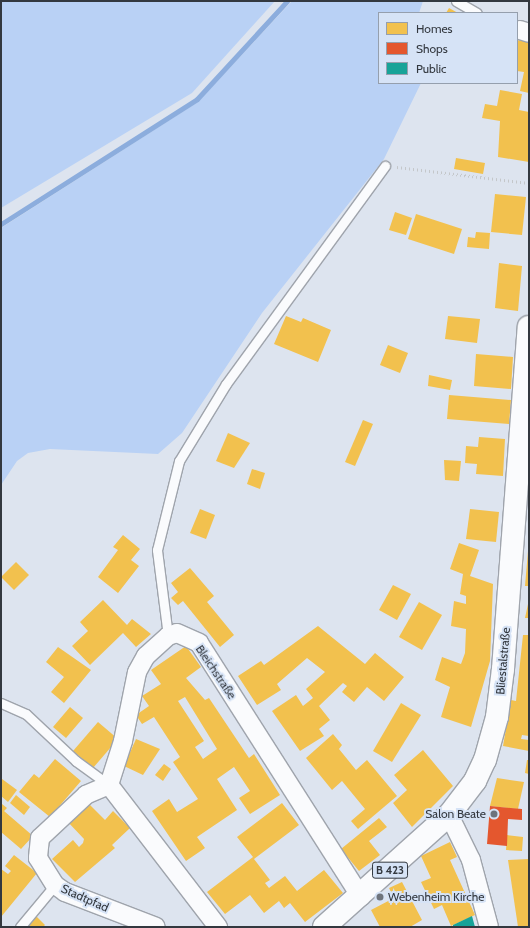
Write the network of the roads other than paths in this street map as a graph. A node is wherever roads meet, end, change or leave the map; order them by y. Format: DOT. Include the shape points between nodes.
graph roads {
  1 [pos="456,1"];
  2 [pos="475,12"];
  3 [pos="385,166"];
  4 [pos="529,327"];
  5 [pos="168,636"];
  6 [pos="1,703"];
  7 [pos="109,784"];
  8 [pos="449,816"];
  9 [pos="55,885"];
  10 [pos="361,897"];
  11 [pos="329,926"];
  12 [pos="20,927"];
  13 [pos="156,927"];
  14 [pos="218,927"];
  15 [pos="489,927"];
  1 -- 2 [label="lane"];
  3 -- 5 [label="lane" via="226,384 179,460 157,550"];
  4 -- 8 [label="main road, Bliestalstraße / B 423" via="497,717 475,781"];
  5 -- 7 [label="street" via="146,656 137,672 123,741"];
  5 -- 10 [label="street, Bleichstraße" via="189,636 199,643"];
  6 -- 7 [label="lane" via="26,714 76,761"];
  7 -- 9 [label="street, Stadtpfad" via="86,795 40,838 38,858"];
  7 -- 14 [label="street"];
  8 -- 10 [label="main road, Bliestalstraße / B 423"];
  8 -- 15 [label="street" via="472,860"];
  9 -- 12 [label="lane"];
  9 -- 13 [label="street, Stadtpfad"];
  10 -- 11 [label="main road, Bliestalstraße / B 423"];
}
